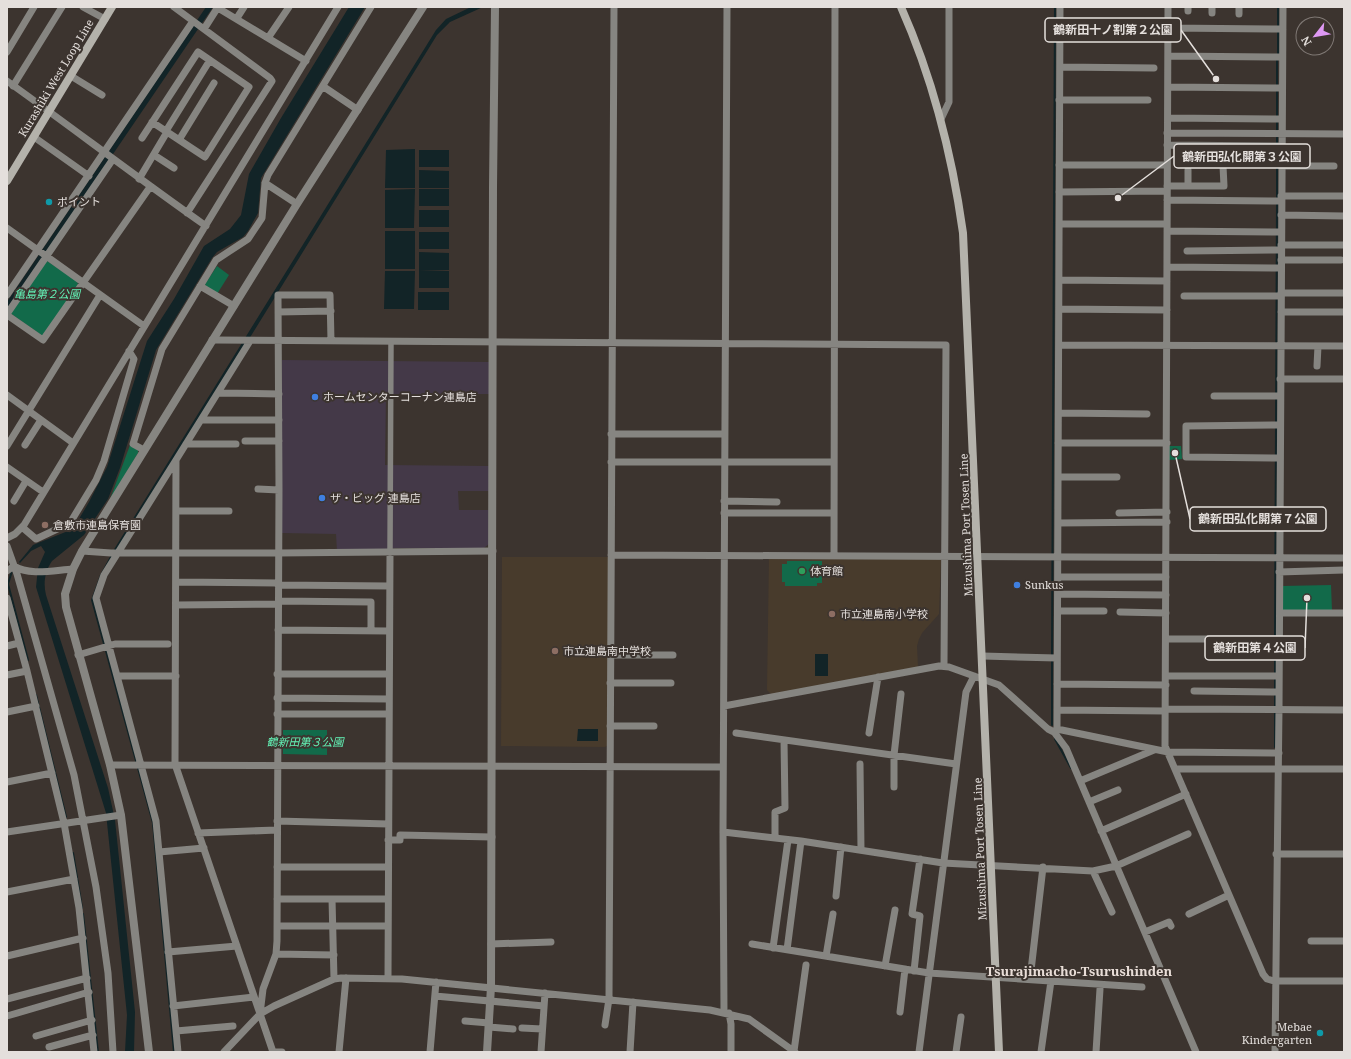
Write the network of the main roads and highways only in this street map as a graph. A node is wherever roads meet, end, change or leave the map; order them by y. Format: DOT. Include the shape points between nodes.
graph roads {
  1 [pos="112,7"];
  2 [pos="901,7"];
  3 [pos="7,181"];
  4 [pos="999,1052"];
  1 -- 3 [label="main road, Kurashiki West Loop Line"];
  2 -- 4 [label="main road, Mizushima Port Tosen Line" via="926,70 941,119 956,188 965,251"];
}
